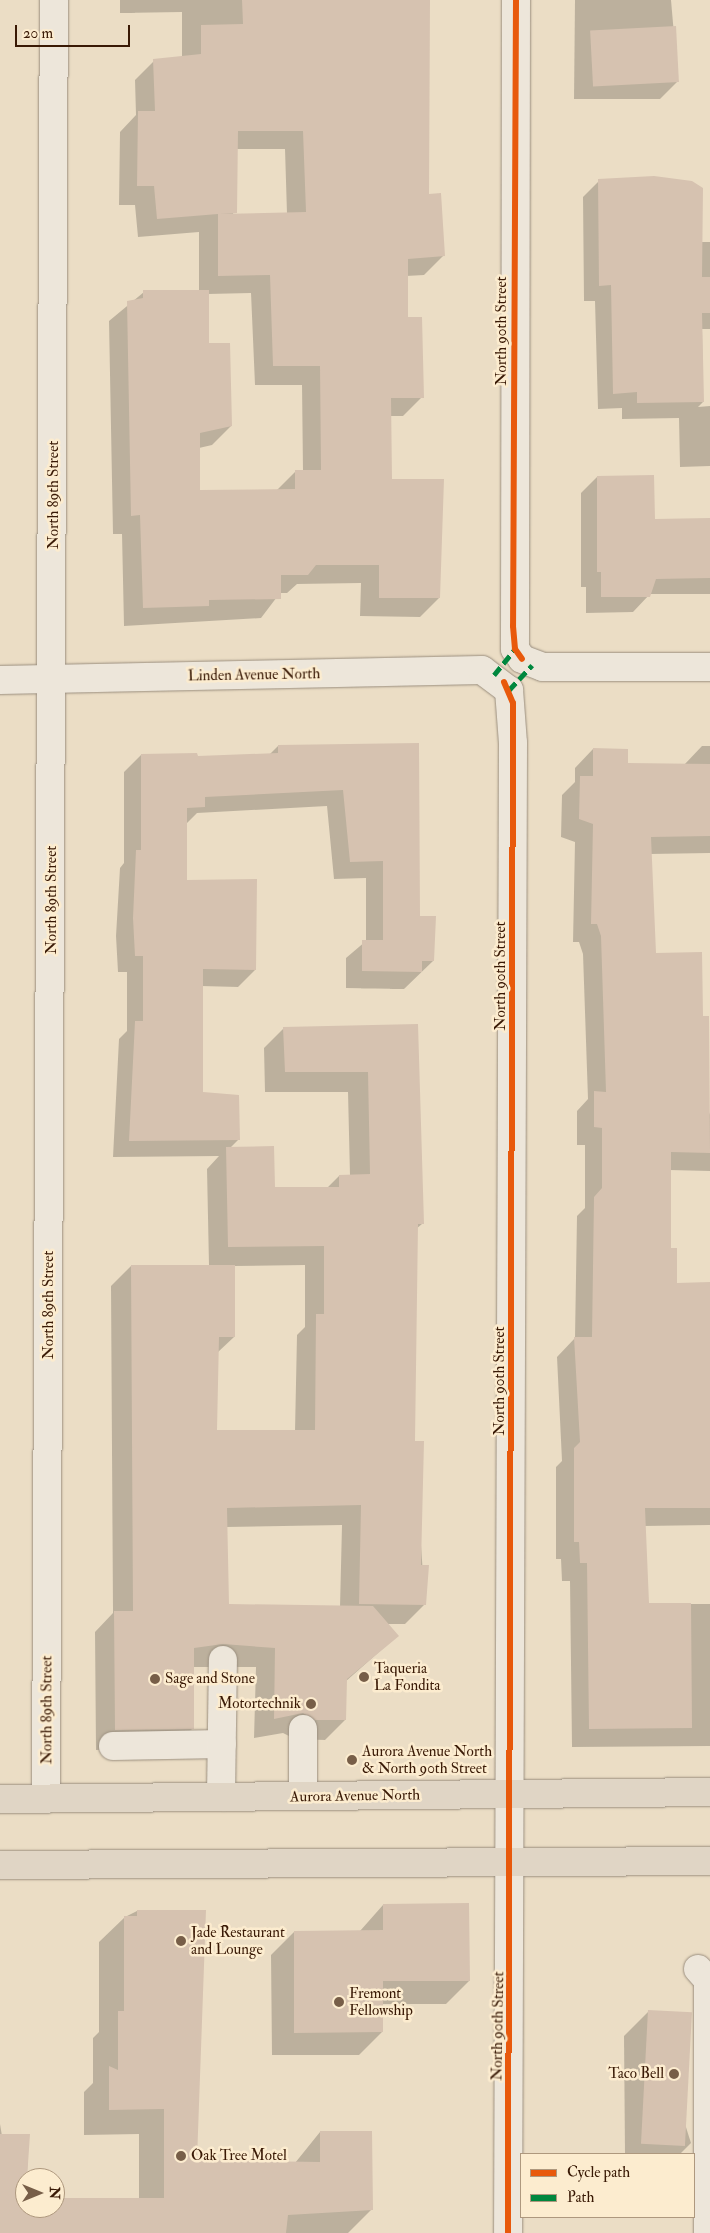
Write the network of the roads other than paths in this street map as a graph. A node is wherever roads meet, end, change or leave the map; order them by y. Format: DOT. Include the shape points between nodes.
graph roads {
  1 [pos="54,0"];
  2 [pos="516,0"];
  3 [pos="710,667"];
  4 [pos="0,680"];
  5 [pos="54,680"];
  6 [pos="504,682"];
  7 [pos="223,1660"];
  8 [pos="302,1729"];
  9 [pos="222,1744"];
  10 [pos="113,1746"];
  11 [pos="710,1792"];
  12 [pos="512,1794"];
  13 [pos="302,1796"];
  14 [pos="221,1797"];
  15 [pos="0,1799"];
  16 [pos="46,1799"];
  17 [pos="710,1861"];
  18 [pos="511,1863"];
  19 [pos="0,1865"];
  20 [pos="698,1969"];
  21 [pos="508,2233"];
  22 [pos="708,2233"];
  1 -- 5 [label="street, North 89th Street"];
  2 -- 3 [label="street, North 90th Street" via="515,649 522,659 543,667"];
  4 -- 5 [label="street, Linden Avenue North"];
  5 -- 6 [label="street, Linden Avenue North" via="482,670"];
  5 -- 16 [label="street, North 89th Street"];
  6 -- 12 [label="street, North 90th Street" via="513,703"];
  7 -- 9 [label="street"];
  8 -- 13 [label="street"];
  9 -- 10 [label="street"];
  9 -- 14 [label="street"];
  11 -- 12 [label="highway, Aurora Avenue North"];
  12 -- 13 [label="highway, Aurora Avenue North"];
  12 -- 18 [label="street, North 90th Street"];
  13 -- 14 [label="highway, Aurora Avenue North"];
  14 -- 16 [label="highway, Aurora Avenue North"];
  15 -- 16 [label="highway, Aurora Avenue North"];
  17 -- 18 [label="highway"];
  18 -- 19 [label="highway"];
  18 -- 21 [label="street, North 90th Street"];
  20 -- 22 [label="street" via="708,1980"];
}
